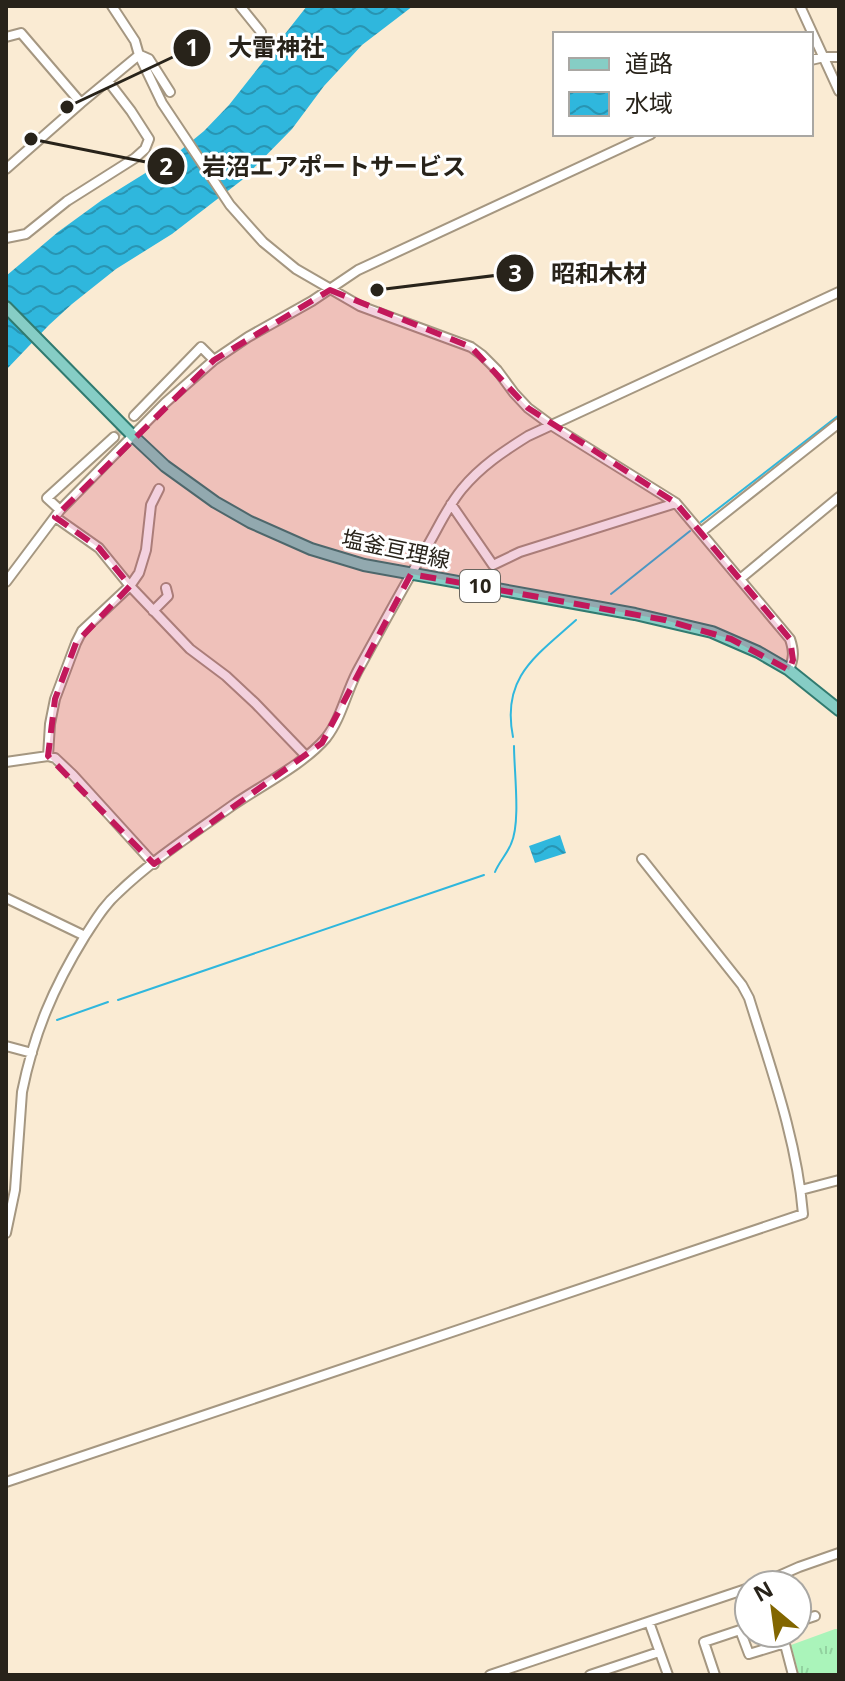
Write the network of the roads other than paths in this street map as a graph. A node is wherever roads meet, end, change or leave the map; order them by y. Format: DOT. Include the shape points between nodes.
graph roads {
  1 [pos="112,6"];
  2 [pos="240,6"];
  3 [pos="800,6"];
  4 [pos="261,32"];
  5 [pos="812,32"];
  6 [pos="813,34"];
  7 [pos="6,37"];
  8 [pos="139,55"];
  9 [pos="824,57"];
  10 [pos="839,57"];
  11 [pos="813,60"];
  12 [pos="108,81"];
  13 [pos="839,91"];
  14 [pos="170,92"];
  15 [pos="81,103"];
  16 [pos="647,136"];
  17 [pos="6,169"];
  18 [pos="6,238"];
  19 [pos="330,290"];
  20 [pos="839,292"];
  21 [pos="6,307"];
  22 [pos="214,360"];
  23 [pos="134,416"];
  24 [pos="839,423"];
  25 [pos="551,425"];
  26 [pos="133,436"];
  27 [pos="114,437"];
  28 [pos="159,489"];
  29 [pos="839,497"];
  30 [pos="676,503"];
  31 [pos="451,504"];
  32 [pos="57,513"];
  33 [pos="701,532"];
  34 [pos="411,574"];
  35 [pos="740,579"];
  36 [pos="6,582"];
  37 [pos="130,586"];
  38 [pos="166,588"];
  39 [pos="153,611"];
  40 [pos="789,670"];
  41 [pos="839,710"];
  42 [pos="48,756"];
  43 [pos="306,756"];
  44 [pos="6,762"];
  45 [pos="642,859"];
  46 [pos="154,864"];
  47 [pos="6,898"];
  48 [pos="85,936"];
  49 [pos="6,1046"];
  50 [pos="32,1053"];
  51 [pos="839,1180"];
  52 [pos="801,1190"];
  53 [pos="6,1233"];
  54 [pos="6,1482"];
  55 [pos="839,1553"];
  56 [pos="795,1569"];
  57 [pos="733,1593"];
  58 [pos="649,1622"];
  59 [pos="733,1632"];
  60 [pos="747,1649"];
  61 [pos="765,1649"];
  62 [pos="786,1649"];
  63 [pos="659,1652"];
  64 [pos="620,1665"];
  65 [pos="490,1675"];
  66 [pos="590,1675"];
  67 [pos="624,1675"];
  68 [pos="668,1675"];
  69 [pos="715,1675"];
  70 [pos="793,1675"];
  1 -- 8 [label="street"];
  2 -- 4 [label="street"];
  3 -- 5 [label="street"];
  6 -- 9 [label="street"];
  7 -- 15 [label="street" via="21,33"];
  8 -- 12 [label="street"];
  8 -- 14 [label="street" via="149,59"];
  8 -- 19 [label="street" via="158,95 230,205 279,256"];
  9 -- 10 [label="street"];
  9 -- 11 [label="street"];
  9 -- 13 [label="street"];
  12 -- 15 [label="street"];
  12 -- 18 [label="street" via="149,139 145,149 26,234"];
  15 -- 17 [label="street"];
  16 -- 19 [label="street" via="358,270"];
  19 -- 22 [label="street"];
  19 -- 25 [label="street" via="471,347"];
  20 -- 25 [label="street"];
  21 -- 26 [label="main road, 塩釜亘理線 / 10"];
  22 -- 23 [label="street" via="201,347"];
  22 -- 26 [label="street"];
  24 -- 33 [label="street"];
  25 -- 30 [label="street"];
  25 -- 31 [label="street" via="488,463"];
  26 -- 32 [label="street"];
  26 -- 34 [label="main road, 塩釜亘理線 / 10" via="165,466 250,522 329,555"];
  27 -- 32 [label="street" via="47,498"];
  28 -- 37 [label="street" via="151,505 139,573"];
  29 -- 35 [label="street"];
  30 -- 31 [label="street" via="493,565"];
  30 -- 33 [label="street"];
  31 -- 34 [label="street"];
  32 -- 36 [label="street"];
  32 -- 37 [label="street" via="99,548"];
  33 -- 35 [label="street"];
  34 -- 40 [label="main road, 塩釜亘理線 / 10" via="693,627 731,639"];
  34 -- 43 [label="street" via="332,730"];
  35 -- 40 [label="street" via="790,639 794,650"];
  37 -- 39 [label="street"];
  37 -- 42 [label="street" via="76,643 55,699"];
  38 -- 39 [label="street" via="168,596"];
  39 -- 43 [label="street"];
  40 -- 41 [label="main road, 塩釜亘理線 / 10"];
  42 -- 44 [label="street"];
  42 -- 46 [label="street" via="73,775"];
  43 -- 46 [label="street"];
  45 -- 52 [label="street" via="749,998 787,1123"];
  46 -- 48 [label="street" via="108,903"];
  47 -- 48 [label="street"];
  48 -- 50 [label="street" via="51,998"];
  49 -- 50 [label="street"];
  50 -- 53 [label="street" via="22,1092 15,1191"];
  51 -- 52 [label="street"];
  52 -- 54 [label="street" via="803,1214"];
  55 -- 56 [label="street"];
  57 -- 58 [label="street"];
  58 -- 63 [label="street"];
  58 -- 65 [label="street"];
  59 -- 69 [label="street" via="704,1642"];
  60 -- 61 [label="street" via="749,1654"];
  62 -- 70 [label="street"];
  63 -- 64 [label="street"];
  63 -- 68 [label="street"];
  64 -- 66 [label="street"];
  64 -- 67 [label="street"];
}
